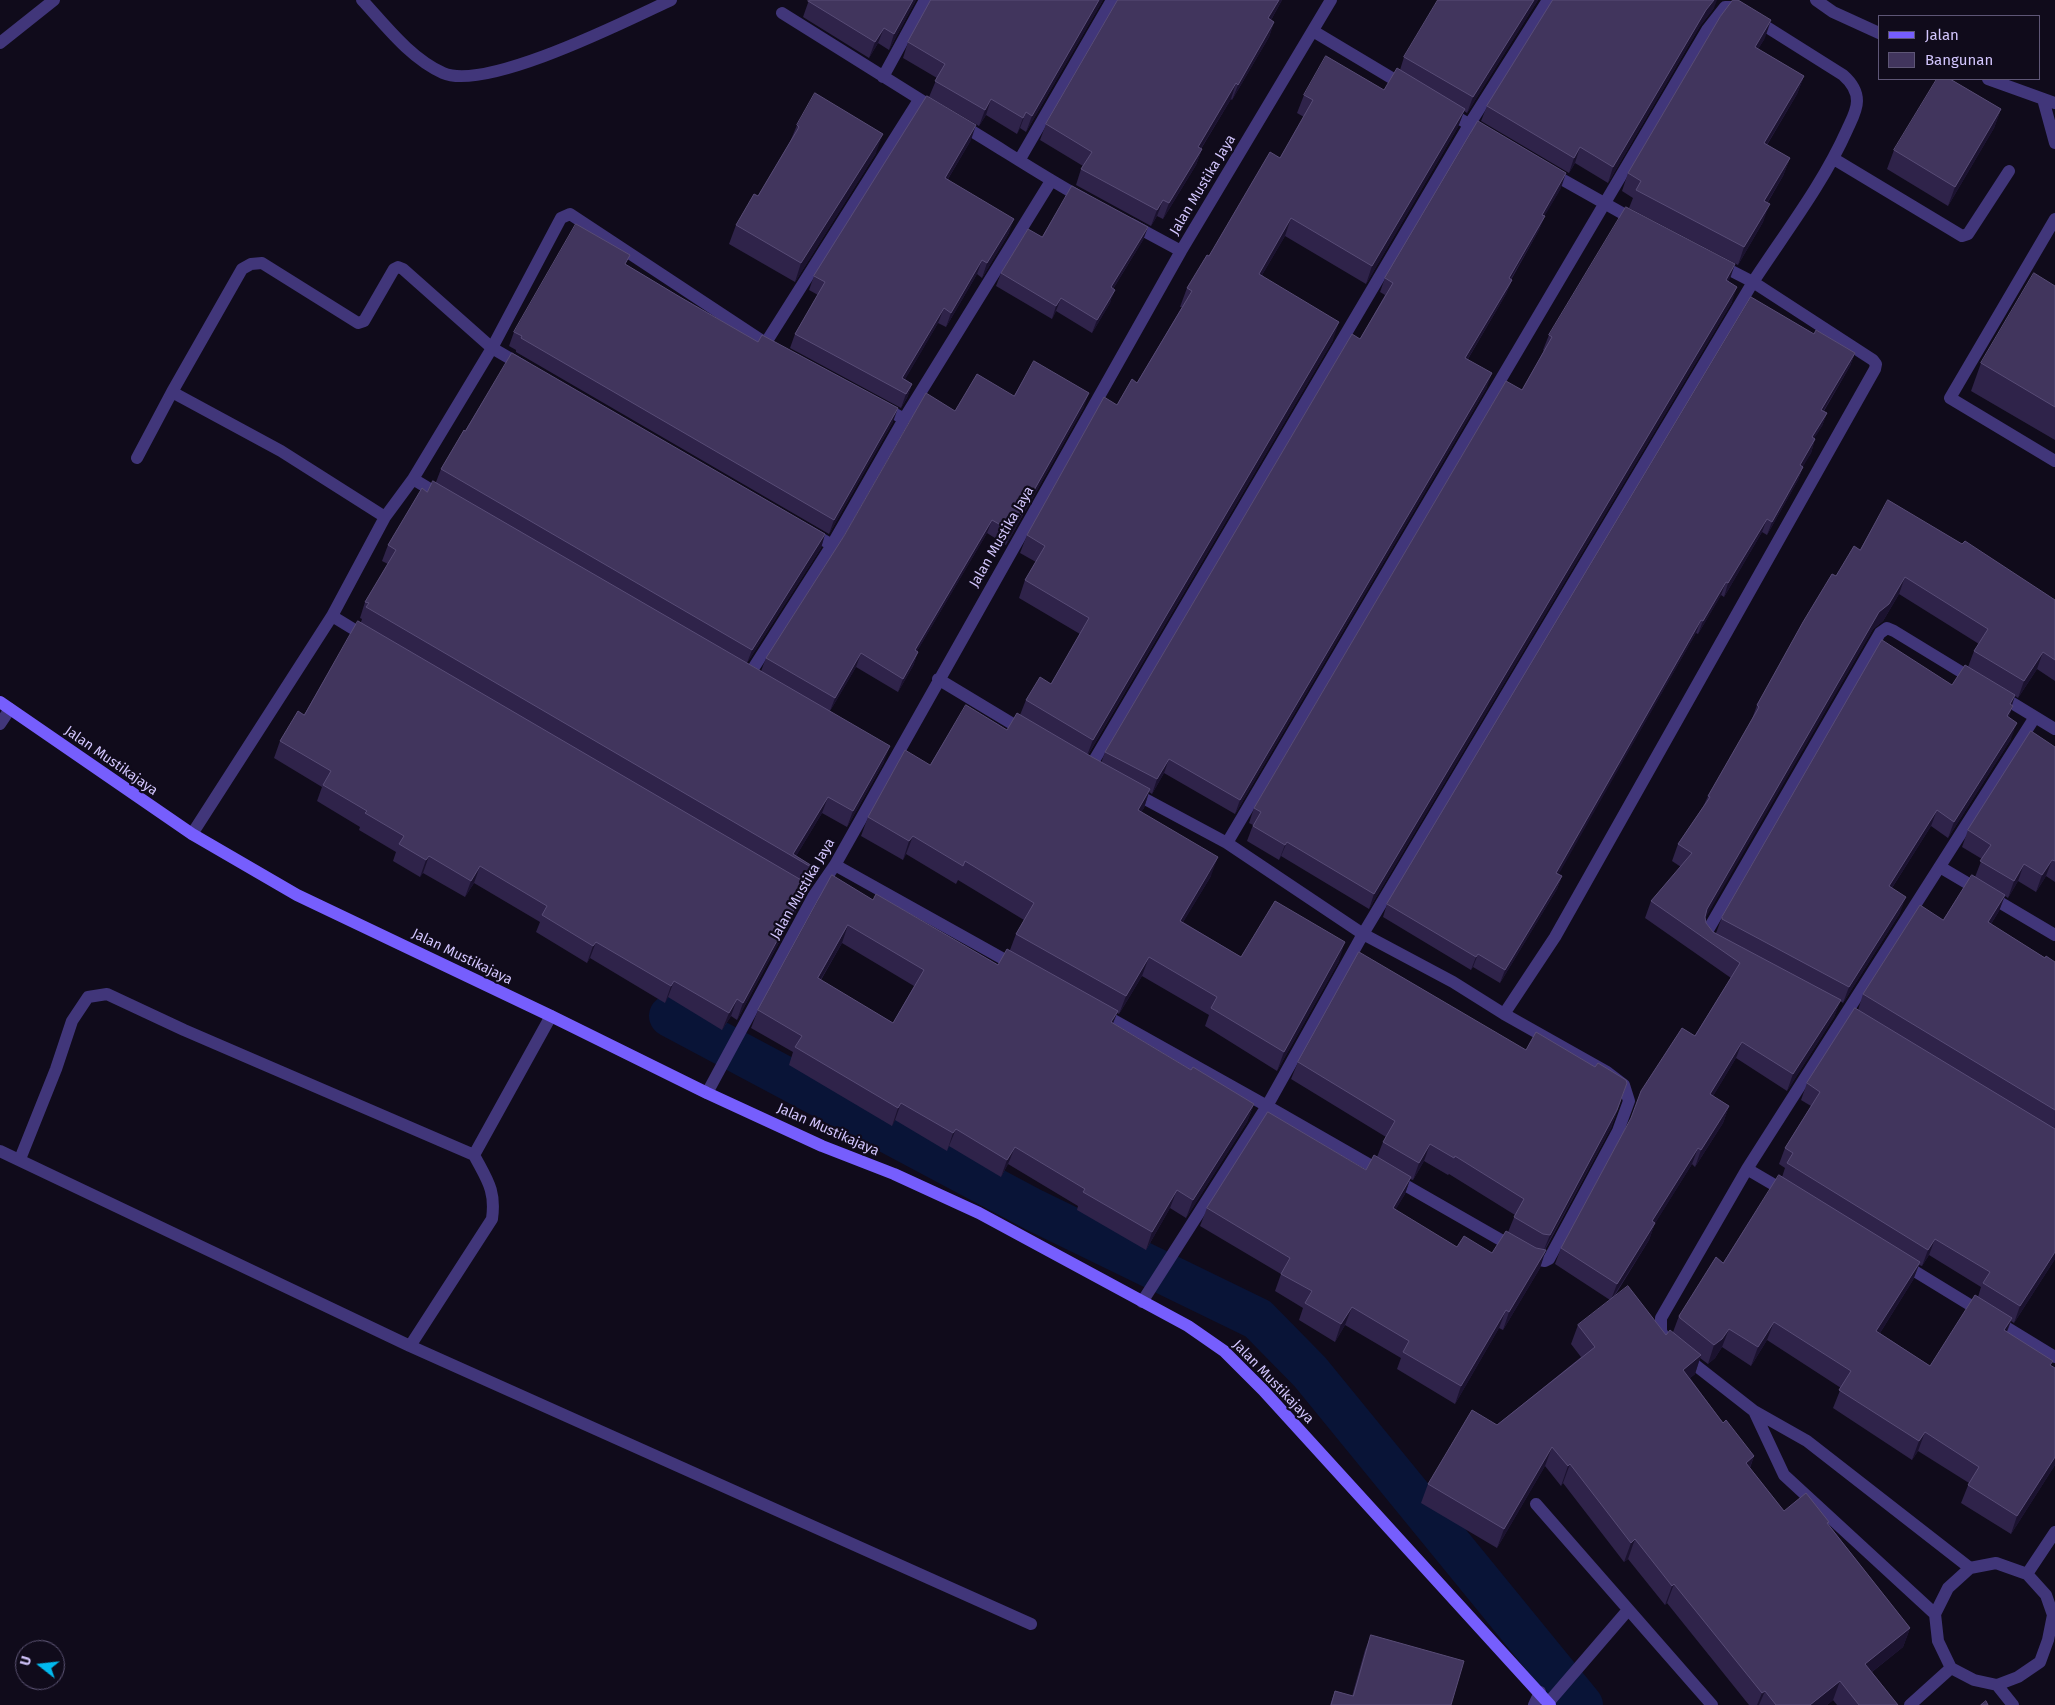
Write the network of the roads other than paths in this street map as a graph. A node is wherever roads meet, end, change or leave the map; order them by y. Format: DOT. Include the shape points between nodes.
graph roads {
  1 [pos="54,0"];
  2 [pos="362,0"];
  3 [pos="671,0"];
  4 [pos="925,0"];
  5 [pos="1112,0"];
  6 [pos="1331,0"];
  7 [pos="1548,0"];
  8 [pos="1816,0"];
  9 [pos="782,13"];
  10 [pos="1313,31"];
  11 [pos="1878,33"];
  12 [pos="0,43"];
  13 [pos="883,77"];
  14 [pos="1991,80"];
  15 [pos="1420,95"];
  16 [pos="919,100"];
  17 [pos="2049,101"];
  18 [pos="1436,105"];
  19 [pos="1469,125"];
  20 [pos="2055,142"];
  21 [pos="1503,145"];
  22 [pos="1020,159"];
  23 [pos="1834,159"];
  24 [pos="1537,165"];
  25 [pos="2009,171"];
  26 [pos="1051,181"];
  27 [pos="1094,204"];
  28 [pos="1606,205"];
  29 [pos="1120,218"];
  30 [pos="2055,220"];
  31 [pos="1649,228"];
  32 [pos="1181,251"];
  33 [pos="1710,260"];
  34 [pos="1753,282"];
  35 [pos="766,344"];
  36 [pos="492,348"];
  37 [pos="783,353"];
  38 [pos="535,373"];
  39 [pos="172,392"];
  40 [pos="869,400"];
  41 [pos="904,419"];
  42 [pos="137,458"];
  43 [pos="2055,461"];
  44 [pos="413,479"];
  45 [pos="456,504"];
  46 [pos="385,518"];
  47 [pos="798,525"];
  48 [pos="832,544"];
  49 [pos="332,616"];
  50 [pos="383,646"];
  51 [pos="749,675"];
  52 [pos="938,680"];
  53 [pos="5,706"];
  54 [pos="2035,717"];
  55 [pos="0,724"];
  56 [pos="2055,729"];
  57 [pos="1039,739"];
  58 [pos="1089,769"];
  59 [pos="1124,788"];
  60 [pos="192,834"];
  61 [pos="1227,844"];
  62 [pos="835,865"];
  63 [pos="1940,867"];
  64 [pos="1363,934"];
  65 [pos="2055,935"];
  66 [pos="1720,946"];
  67 [pos="1025,971"];
  68 [pos="1086,1004"];
  69 [pos="1504,1014"];
  70 [pos="551,1016"];
  71 [pos="707,1093"];
  72 [pos="1267,1106"];
  73 [pos="0,1151"];
  74 [pos="474,1155"];
  75 [pos="20,1159"];
  76 [pos="1747,1168"];
  77 [pos="1797,1199"];
  78 [pos="1889,1255"];
  79 [pos="1142,1302"];
  80 [pos="410,1346"];
  81 [pos="2055,1357"];
  82 [pos="1754,1411"];
  83 [pos="1536,1504"];
  84 [pos="2055,1532"];
  85 [pos="1970,1568"];
  86 [pos="2027,1574"];
  87 [pos="2051,1593"];
  88 [pos="1628,1610"];
  89 [pos="1935,1614"];
  90 [pos="2054,1617"];
  91 [pos="1031,1624"];
  92 [pos="1951,1668"];
  93 [pos="1996,1685"];
  94 [pos="1540,1692"];
  95 [pos="1549,1704"];
  96 [pos="1534,1705"];
  97 [pos="1712,1705"];
  98 [pos="1910,1705"];
  99 [pos="2013,1705"];
  1 -- 12 [label="street"];
  2 -- 3 [label="street" via="415,55 445,74 460,76 478,76 531,61"];
  4 -- 13 [label="street"];
  5 -- 22 [label="street"];
  6 -- 10 [label="street, Jalan Mustika Jaya"];
  7 -- 19 [label="street"];
  8 -- 11 [label="street" via="1833,12"];
  9 -- 13 [label="street"];
  10 -- 15 [label="street"];
  10 -- 32 [label="street, Jalan Mustika Jaya"];
  13 -- 16 [label="street"];
  14 -- 17 [label="street"];
  16 -- 22 [label="street"];
  16 -- 35 [label="street"];
  17 -- 20 [label="street"];
  18 -- 19 [label="street"];
  19 -- 21 [label="street"];
  19 -- 58 [label="street"];
  22 -- 26 [label="street"];
  23 -- 25 [label="street" via="1962,236 1968,234"];
  23 -- 28 [label="street" via="1856,110 1857,100 1850,82 1735,7 1725,7 1708,30"];
  23 -- 34 [label="street"];
  24 -- 28 [label="street"];
  26 -- 27 [label="street"];
  26 -- 41 [label="street"];
  28 -- 31 [label="street"];
  28 -- 61 [label="street"];
  29 -- 32 [label="street"];
  30 -- 43 [label="street" via="1950,398"];
  32 -- 52 [label="street, Jalan Mustika Jaya"];
  33 -- 34 [label="street"];
  34 -- 64 [label="street"];
  34 -- 69 [label="street" via="1873,360 1875,369 1555,937"];
  35 -- 36 [label="street" via="570,214 561,218"];
  35 -- 37 [label="street"];
  36 -- 38 [label="street"];
  36 -- 39 [label="street" via="403,268 394,269 364,321 358,323 262,263 251,264 242,269"];
  36 -- 44 [label="street"];
  39 -- 42 [label="street"];
  39 -- 46 [label="street" via="282,451"];
  40 -- 41 [label="street"];
  41 -- 48 [label="street"];
  44 -- 45 [label="street"];
  44 -- 46 [label="street"];
  46 -- 49 [label="street"];
  47 -- 48 [label="street"];
  48 -- 51 [label="street"];
  49 -- 50 [label="street"];
  49 -- 60 [label="street"];
  52 -- 57 [label="street"];
  52 -- 62 [label="street, Jalan Mustika Jaya" via="890,755"];
  53 -- 55 [label="street"];
  53 -- 60 [label="main road, Jalan Mustikajaya"];
  54 -- 56 [label="street"];
  54 -- 63 [label="street"];
  54 -- 66 [label="street" via="1894,631 1887,628 1880,632 1708,930 1711,941"];
  59 -- 61 [label="street"];
  60 -- 70 [label="main road, Jalan Mustikajaya" via="297,895"];
  61 -- 64 [label="street"];
  62 -- 67 [label="street"];
  62 -- 71 [label="street, Jalan Mustika Jaya" via="809,894"];
  63 -- 65 [label="street"];
  63 -- 76 [label="street"];
  64 -- 69 [label="street" via="1453,982"];
  64 -- 72 [label="street"];
  68 -- 72 [label="street"];
  69 -- 72 [label="street" via="1607,1072 1624,1086 1629,1102 1618,1131 1549,1259 1545,1261 1534,1259"];
  70 -- 71 [label="main road, Jalan Mustikajaya"];
  70 -- 74 [label="street"];
  71 -- 79 [label="main road, Jalan Mustikajaya" via="979,1213"];
  72 -- 79 [label="street"];
  73 -- 75 [label="street"];
  74 -- 75 [label="street" via="107,994 88,997 72,1021"];
  74 -- 80 [label="street" via="491,1187 495,1202 492,1219"];
  75 -- 80 [label="street"];
  76 -- 77 [label="street"];
  76 -- 82 [label="street" via="1661,1318 1661,1331 1667,1342"];
  78 -- 81 [label="street"];
  79 -- 94 [label="main road, Jalan Mustikajaya" via="1188,1326 1224,1351"];
  80 -- 91 [label="street"];
  82 -- 85 [label="street" via="1807,1441"];
  82 -- 89 [label="street" via="1784,1475"];
  83 -- 88 [label="street"];
  84 -- 86 [label="street"];
  85 -- 86 [label="street" via="1996,1563"];
  85 -- 89 [label="street" via="1948,1588"];
  86 -- 87 [label="street"];
  87 -- 90 [label="street"];
  88 -- 95 [label="street"];
  88 -- 97 [label="street"];
  89 -- 92 [label="street" via="1938,1641"];
  90 -- 93 [label="street" via="2040,1662 2018,1677"];
  92 -- 93 [label="street" via="1974,1680"];
  92 -- 98 [label="street"];
  93 -- 99 [label="street"];
  94 -- 95 [label="main road, Jalan Mustikajaya"];
  94 -- 96 [label="street"];
}
